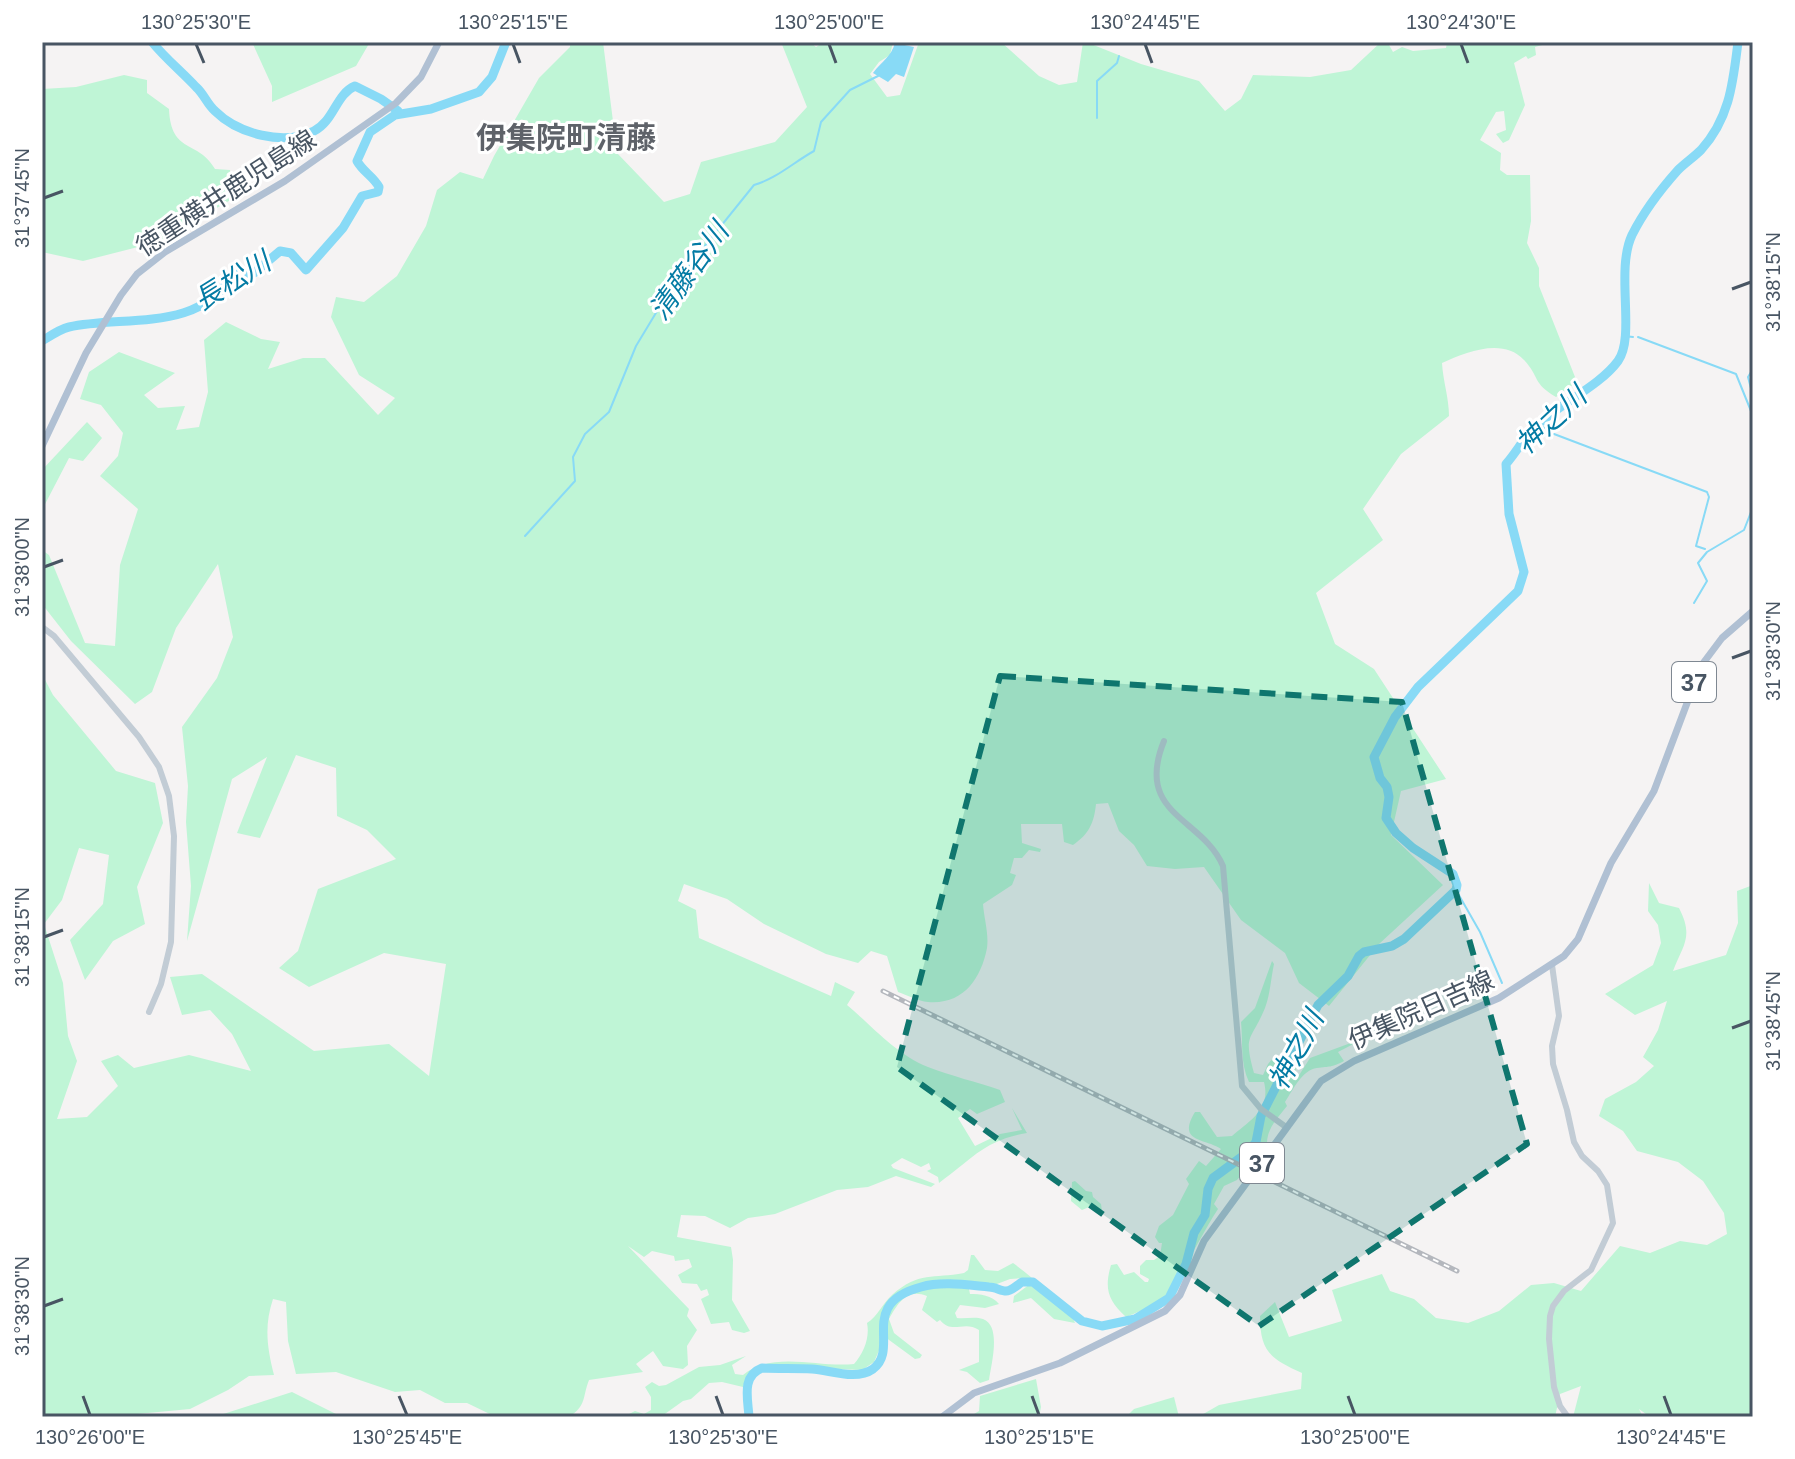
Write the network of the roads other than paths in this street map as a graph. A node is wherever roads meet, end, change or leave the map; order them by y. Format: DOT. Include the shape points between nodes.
graph roads {
  1 [pos="439,42"];
  2 [pos="42,446"];
  3 [pos="1753,611"];
  4 [pos="42,627"];
  5 [pos="1164,741"];
  6 [pos="1552,965"];
  7 [pos="149,1012"];
  8 [pos="1286,1127"];
  9 [pos="942,1417"];
  10 [pos="1568,1417"];
  1 -- 2 [label="main road, 徳重横井鹿児島線" via="421,77 385,112 285,181 153,260 131,282 72,381"];
  3 -- 6 [label="main road, 伊集院日吉線 / 37" via="1705,658 1654,791 1607,872 1578,939"];
  4 -- 7 [label="street" via="139,737 159,767 169,796 174,836 171,942"];
  5 -- 8 [label="street" via="1156,760 1163,796 1174,815 1217,852 1223,866 1239,1074 1246,1095"];
  6 -- 8 [label="main road, 伊集院日吉線 / 37" via="1499,998 1333,1072"];
  6 -- 10 [label="street" via="1559,1016 1553,1064 1574,1142 1607,1185 1613,1223 1591,1270 1564,1291 1550,1316 1554,1387"];
  8 -- 9 [label="main road, 伊集院日吉線 / 37" via="1204,1241 1180,1295 1165,1311 1060,1363 974,1393"];
}
